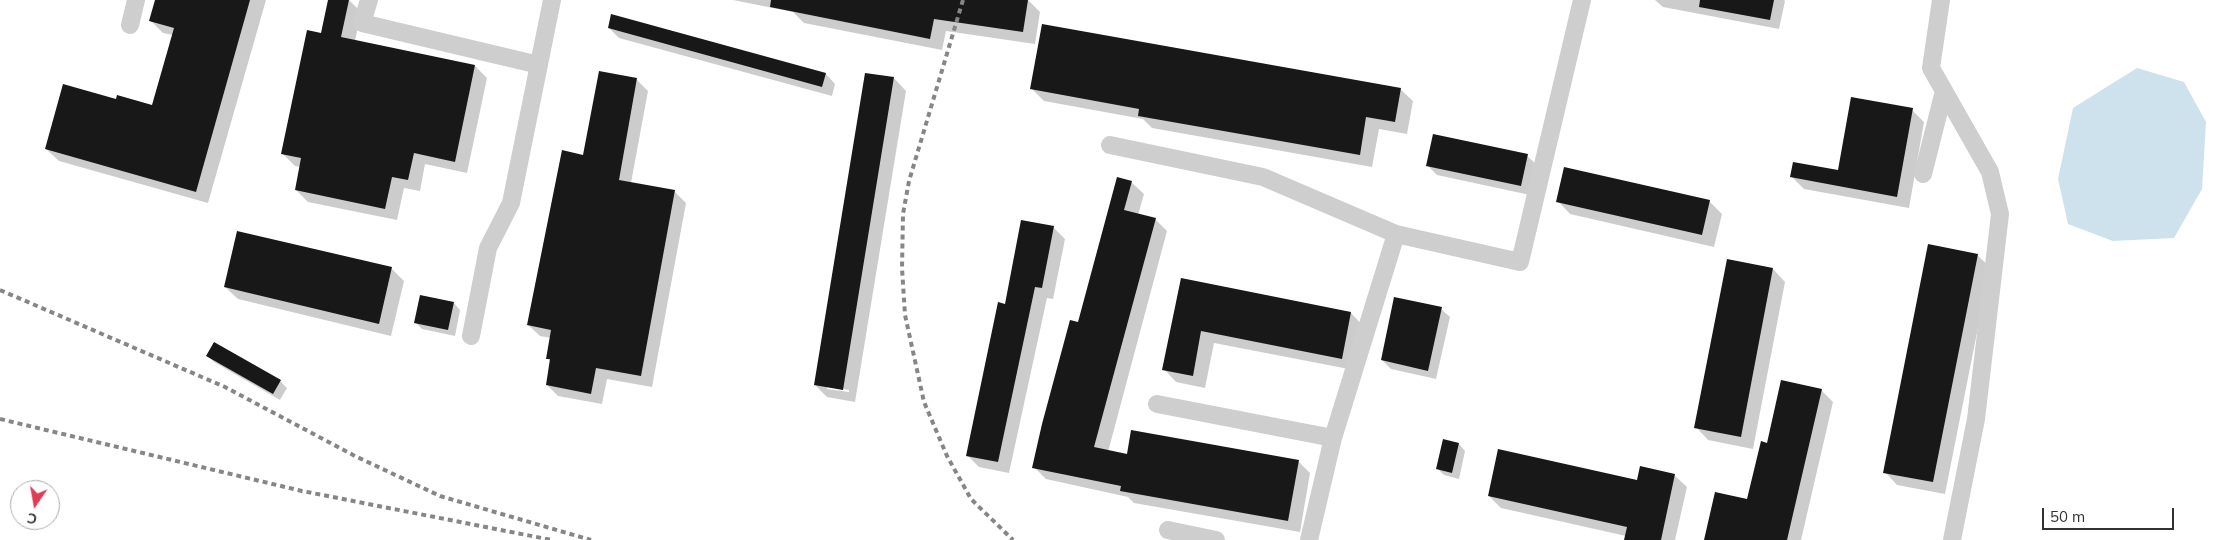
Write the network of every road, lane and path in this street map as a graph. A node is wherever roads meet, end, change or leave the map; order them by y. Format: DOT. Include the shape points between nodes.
graph roads {
  1 [pos="136,0"];
  2 [pos="368,0"];
  3 [pos="552,0"];
  4 [pos="1582,0"];
  5 [pos="1941,0"];
  6 [pos="130,25"];
  7 [pos="539,65"];
  8 [pos="1944,91"];
  9 [pos="1110,146"];
  10 [pos="1923,174"];
  11 [pos="1396,234"];
  12 [pos="471,336"];
  13 [pos="1157,404"];
  14 [pos="1333,438"];
  15 [pos="1168,530"];
  16 [pos="1216,540"];
  17 [pos="1309,540"];
  18 [pos="1952,540"];
  1 -- 6 [label="street"];
  2 -- 7 [label="street" via="362,23"];
  3 -- 7 [label="street"];
  4 -- 11 [label="street" via="1520,262"];
  5 -- 8 [label="street" via="1931,68"];
  7 -- 12 [label="street" via="511,203 488,248"];
  8 -- 10 [label="street"];
  8 -- 18 [label="street" via="1990,172 2000,214 1976,419"];
  9 -- 11 [label="street" via="1262,177"];
  11 -- 14 [label="street"];
  13 -- 14 [label="street"];
  14 -- 17 [label="street"];
  15 -- 16 [label="street"];
}
